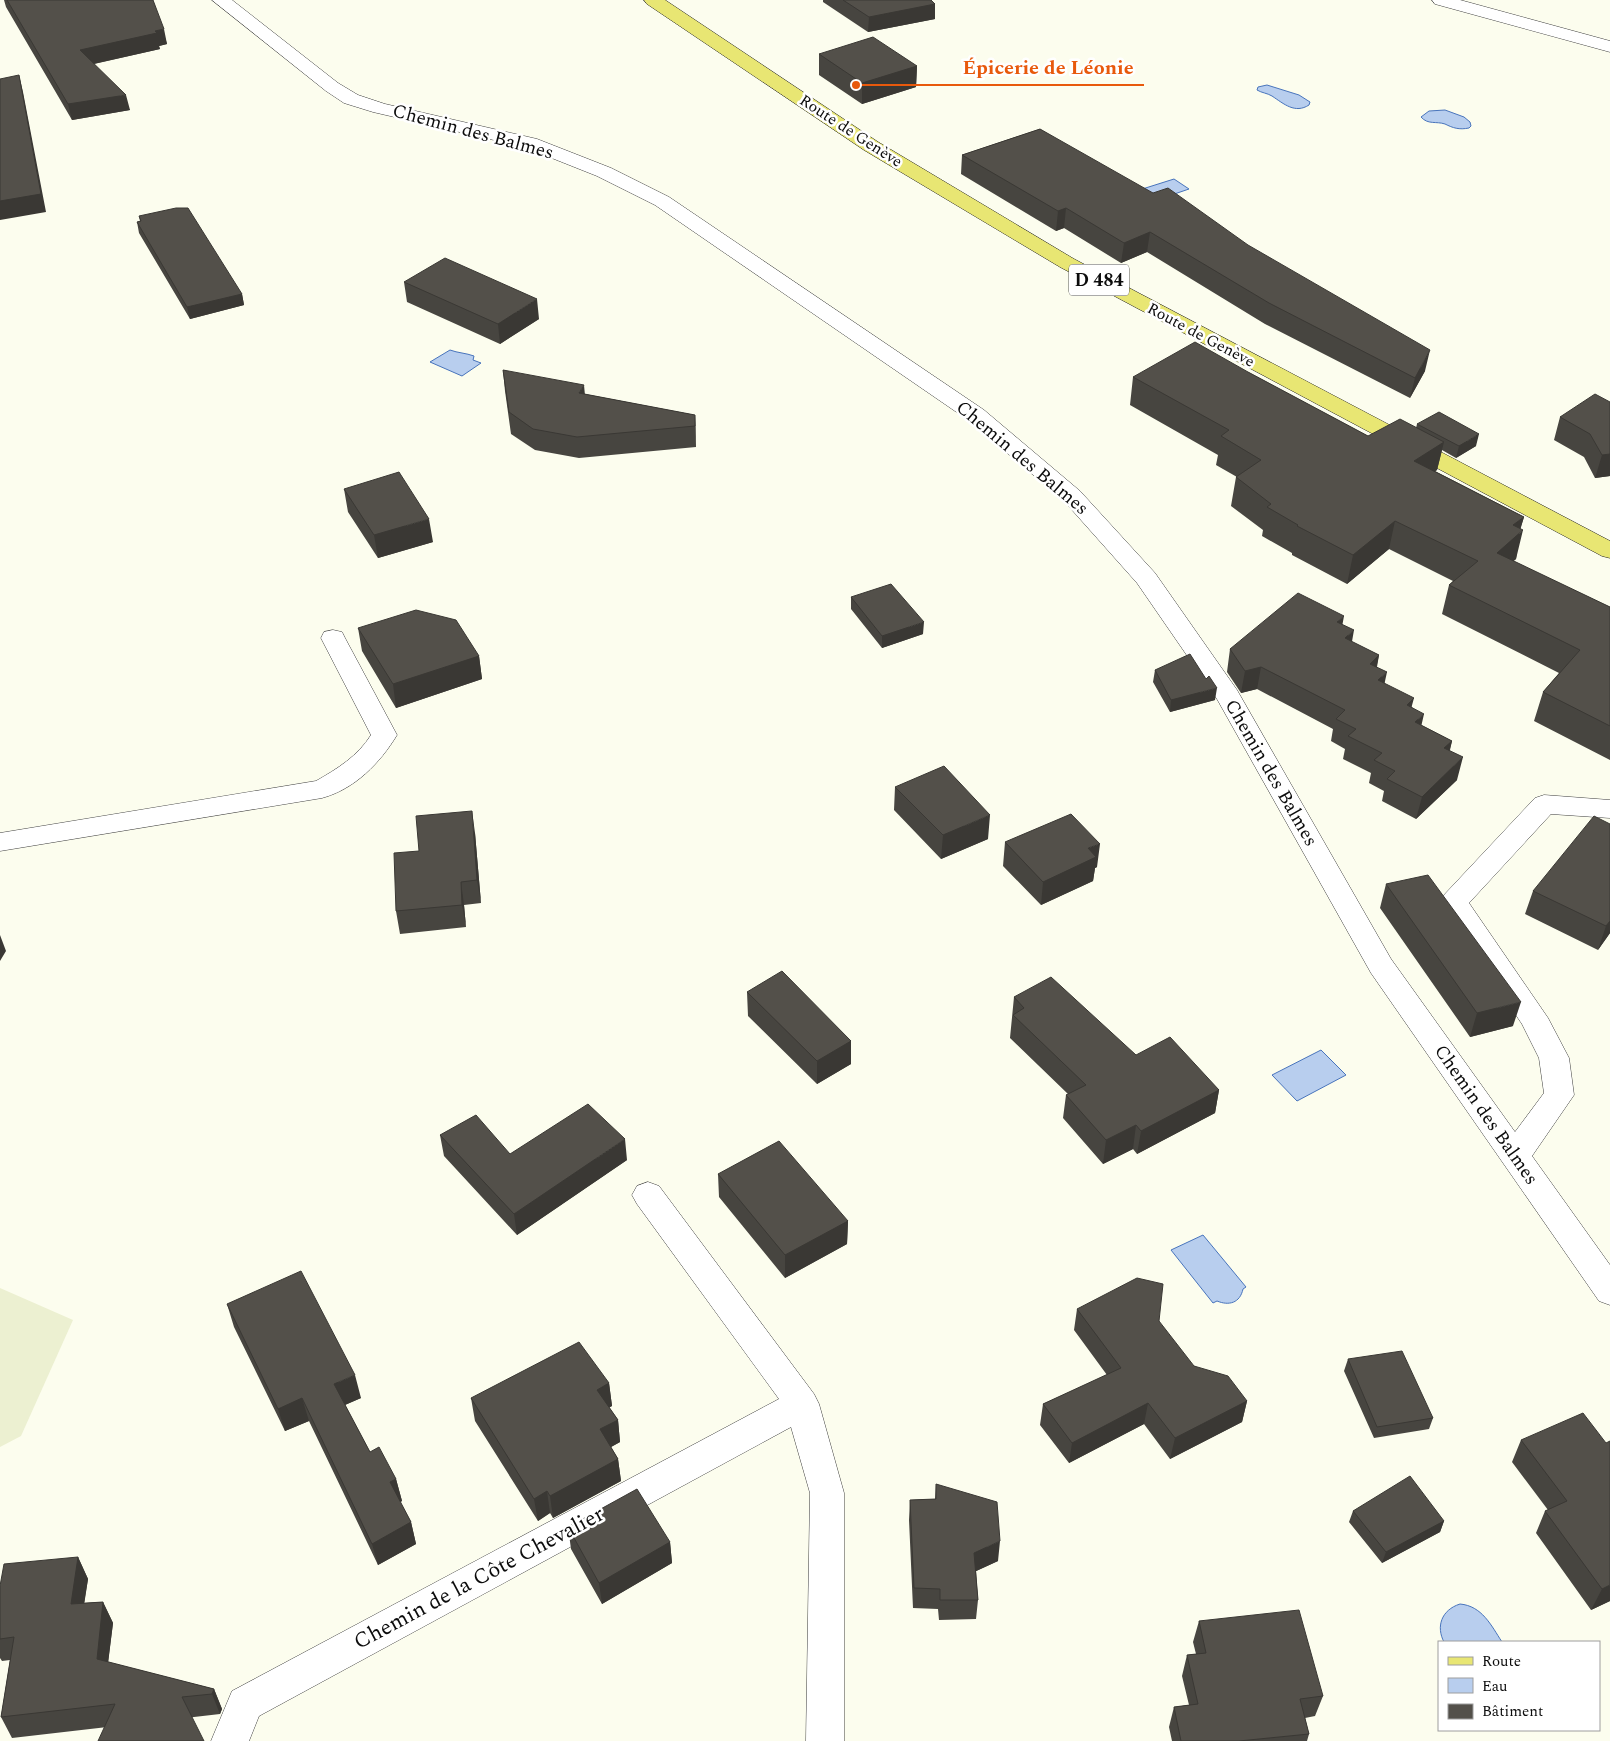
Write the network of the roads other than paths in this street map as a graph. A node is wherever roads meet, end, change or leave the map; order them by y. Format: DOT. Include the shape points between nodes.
graph roads {
  1 [pos="221,0"];
  2 [pos="653,0"];
  3 [pos="1441,0"];
  4 [pos="1610,47"];
  5 [pos="1610,551"];
  6 [pos="333,638"];
  7 [pos="1610,810"];
  8 [pos="0,842"];
  9 [pos="1515,1156"];
  10 [pos="648,1195"];
  11 [pos="1610,1291"];
  12 [pos="802,1404"];
  13 [pos="230,1741"];
  14 [pos="825,1741"];
  1 -- 9 [label="street, Chemin des Balmes" via="351,99 530,143 604,172 662,201 976,415 1072,496 1146,578 1228,696 1381,966"];
  2 -- 5 [label="main road, Route de Genève / D 484" via="871,146 1067,263"];
  3 -- 4 [label="street"];
  6 -- 8 [label="street" via="384,735 371,755 347,776 322,789"];
  7 -- 9 [label="street" via="1544,804 1454,902 1533,1018 1554,1058 1559,1095"];
  9 -- 11 [label="street, Chemin des Balmes"];
  10 -- 12 [label="street"];
  12 -- 13 [label="street, Chemin de la Côte Chevalier" via="245,1704"];
  12 -- 14 [label="street" via="827,1493"];
}
